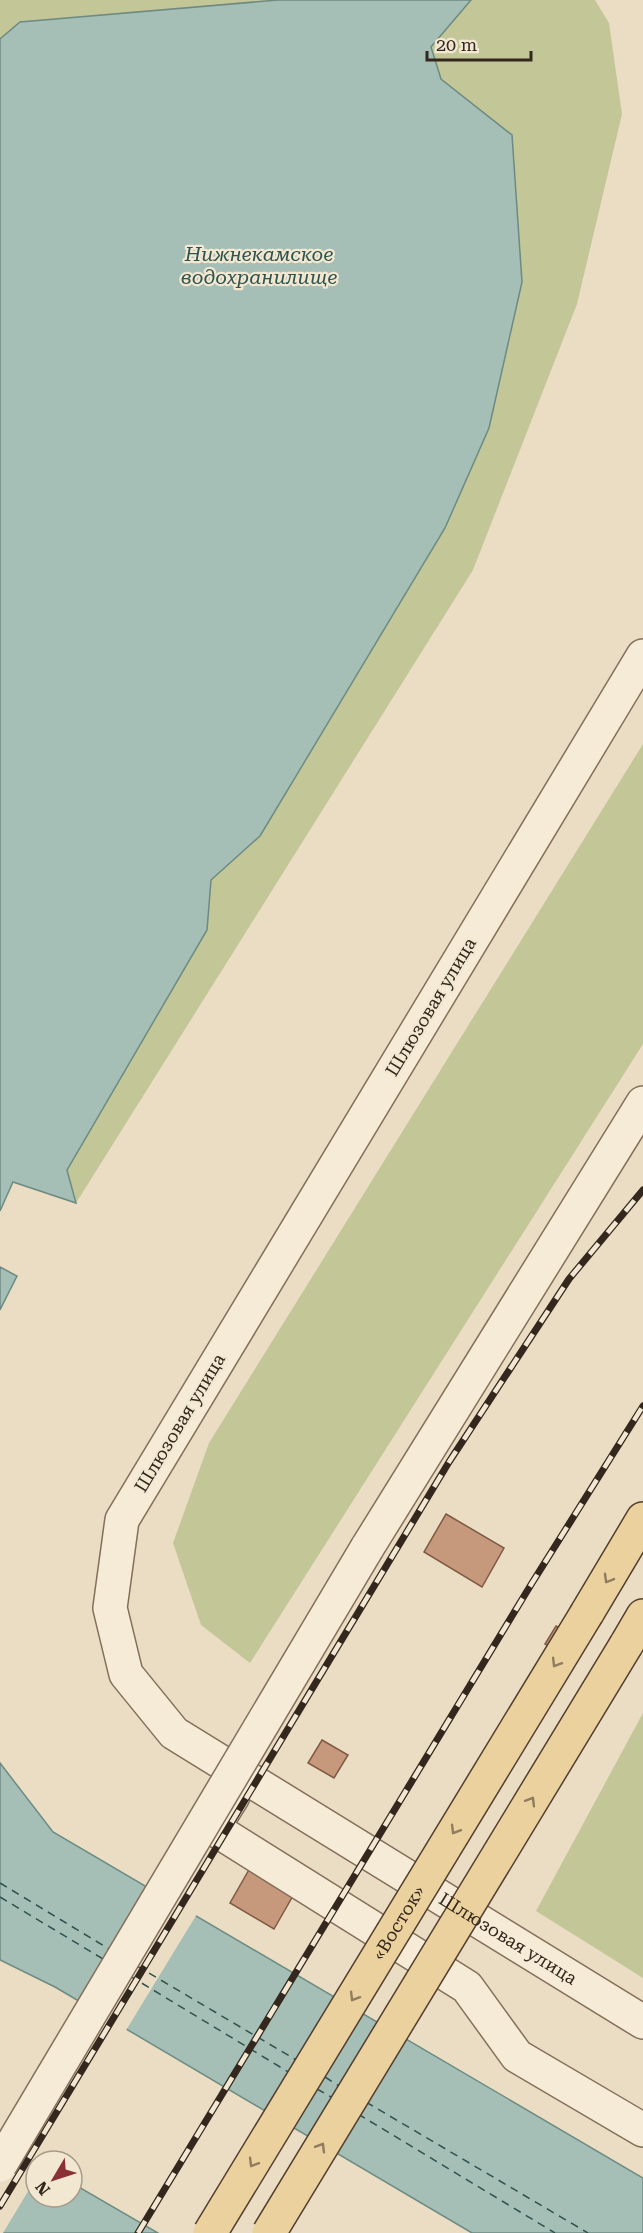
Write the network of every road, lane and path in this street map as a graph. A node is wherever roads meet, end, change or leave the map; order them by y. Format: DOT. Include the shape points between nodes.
graph roads {
  1 [pos="643,656"];
  2 [pos="643,1103"];
  3 [pos="643,1519"];
  4 [pos="643,1616"];
  5 [pos="245,1777"];
  6 [pos="453,1905"];
  7 [pos="407,1949"];
  8 [pos="643,2022"];
  9 [pos="643,2130"];
  10 [pos="0,2165"];
  11 [pos="210,2233"];
  12 [pos="269,2233"];
  1 -- 5 [label="street, Шлюзовая улица" via="122,1520 110,1608 126,1674 174,1733"];
  2 -- 10 [label="street, bridge" via="367,1548"];
  3 -- 11 [label="main road, «Восток», one-way, bridge"];
  12 -- 4 [label="main road, one-way, bridge"];
  5 -- 6 [label="street, Шлюзовая улица"];
  5 -- 7 [label="street" via="213,1828"];
  6 -- 7 [label="street" via="429,1941"];
  6 -- 8 [label="street, Шлюзовая улица"];
  7 -- 9 [label="street" via="467,1987 517,2056"];
}
